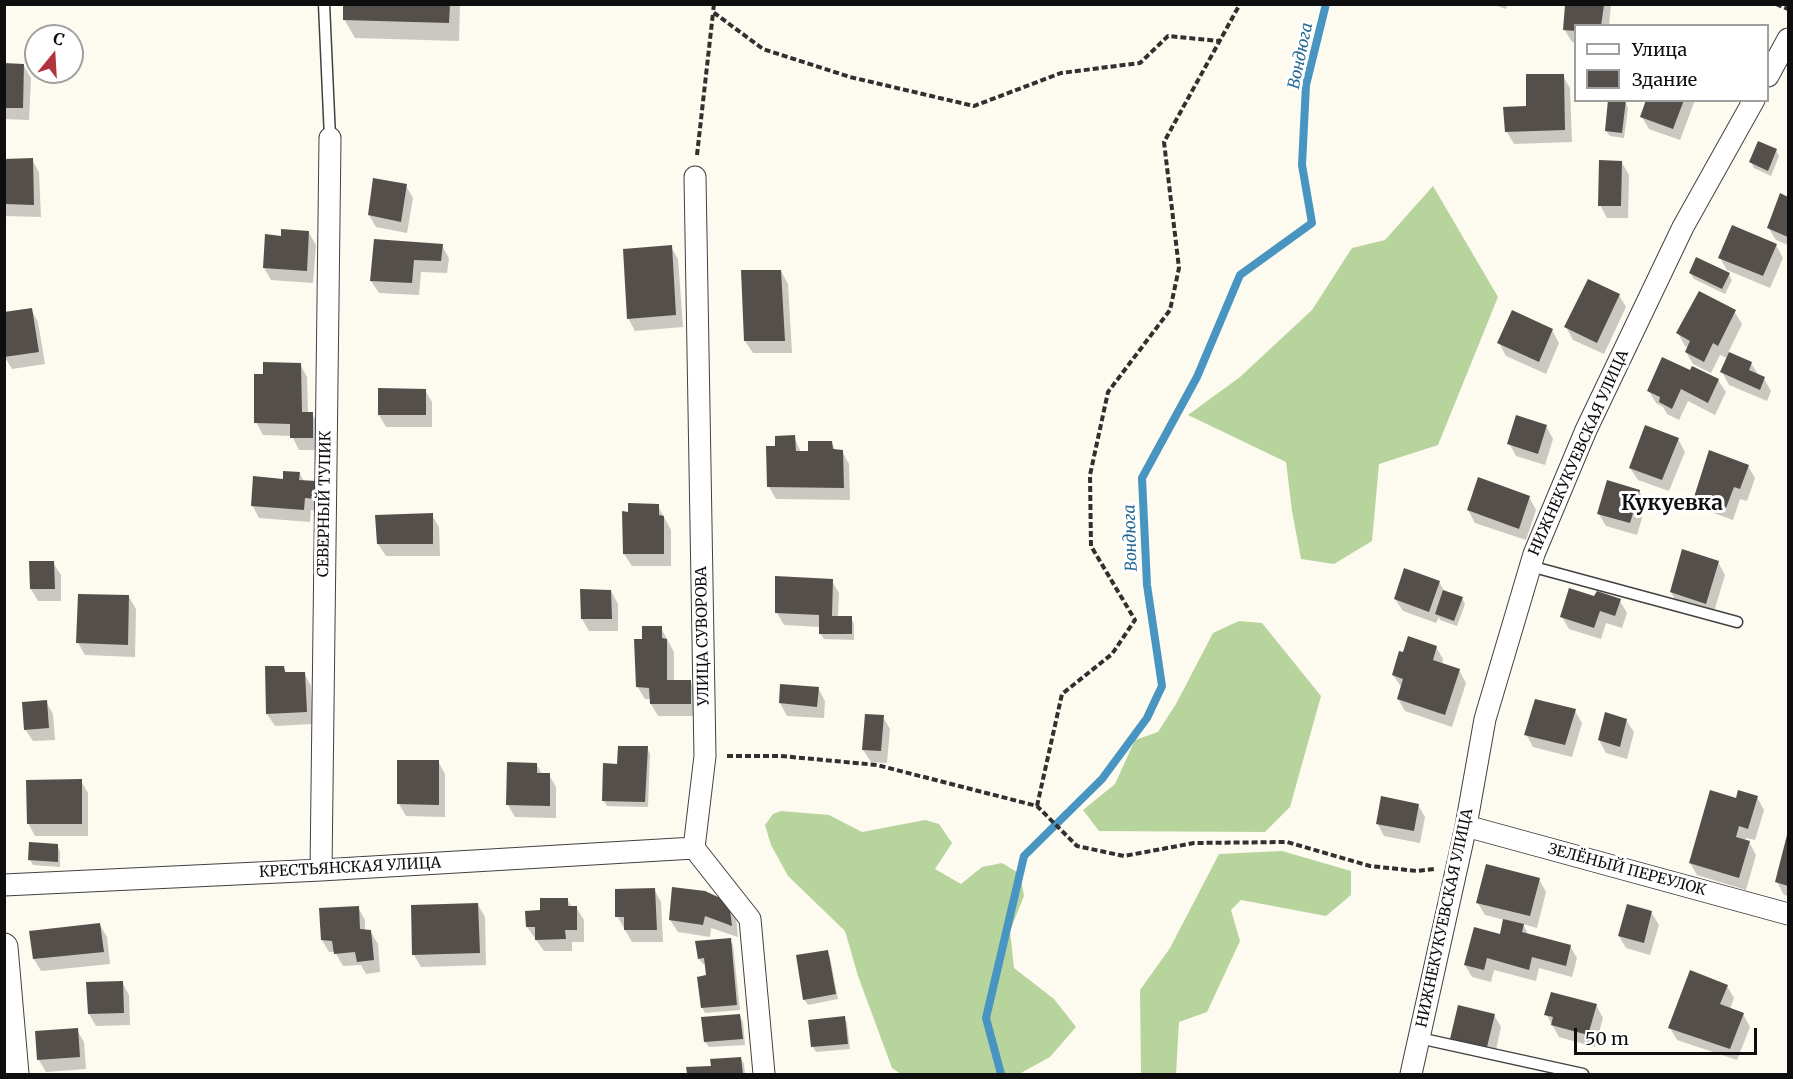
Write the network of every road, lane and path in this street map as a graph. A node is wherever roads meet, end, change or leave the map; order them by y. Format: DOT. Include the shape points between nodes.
graph roads {
  1 [pos="324,4"];
  2 [pos="714,4"];
  3 [pos="1240,4"];
  4 [pos="1776,4"];
  5 [pos="1788,9"];
  6 [pos="713,12"];
  7 [pos="1788,39"];
  8 [pos="1219,41"];
  9 [pos="1769,72"];
  10 [pos="1753,102"];
  11 [pos="330,138"];
  12 [pos="694,177"];
  13 [pos="1530,566"];
  14 [pos="1737,622"];
  15 [pos="705,756"];
  16 [pos="1037,806"];
  17 [pos="1466,826"];
  18 [pos="694,848"];
  19 [pos="321,870"];
  20 [pos="1417,871"];
  21 [pos="4,885"];
  22 [pos="1788,914"];
  23 [pos="4,947"];
  24 [pos="1419,1038"];
  25 [pos="15,1074"];
  26 [pos="764,1074"];
  27 [pos="1411,1074"];
  28 [pos="1583,1074"];
  1 -- 11 [label="lane"];
  2 -- 6 [label="path"];
  3 -- 8 [label="path"];
  4 -- 5 [label="path"];
  6 -- 8 [label="path" via="763,49 850,77 974,106 1061,73 1140,63 1168,36"];
  6 -- 12 [label="path"];
  7 -- 9 [label="street"];
  8 -- 16 [label="path" via="1164,142 1179,268 1170,310 1107,393 1090,475 1091,546 1135,620 1112,654 1062,694"];
  10 -- 13 [label="street, НИЖНЕКУКУЕВСКАЯ УЛИЦА" via="1678,238 1586,430"];
  11 -- 19 [label="street, СЕВЕРНЫЙ ТУПИК"];
  12 -- 15 [label="street, УЛИЦА СУВОРОВА"];
  13 -- 14 [label="lane"];
  13 -- 17 [label="street, НИЖНЕКУКУЕВСКАЯ УЛИЦА" via="1485,719"];
  15 -- 16 [label="path" via="782,756 877,765"];
  15 -- 18 [label="street, УЛИЦА СУВОРОВА"];
  16 -- 20 [label="path" via="1077,846 1124,856 1194,843 1287,842 1370,866"];
  17 -- 22 [label="street, ЗЕЛЁНЫЙ ПЕРЕУЛОК"];
  17 -- 24 [label="street, НИЖНЕКУКУЕВСКАЯ УЛИЦА"];
  18 -- 19 [label="street, КРЕСТЬЯНСКАЯ УЛИЦА"];
  18 -- 26 [label="street" via="750,919"];
  19 -- 21 [label="street, КРЕСТЬЯНСКАЯ УЛИЦА"];
  23 -- 25 [label="street"];
  24 -- 27 [label="street, НИЖНЕКУКУЕВСКАЯ УЛИЦА"];
  24 -- 28 [label="lane"];
}
